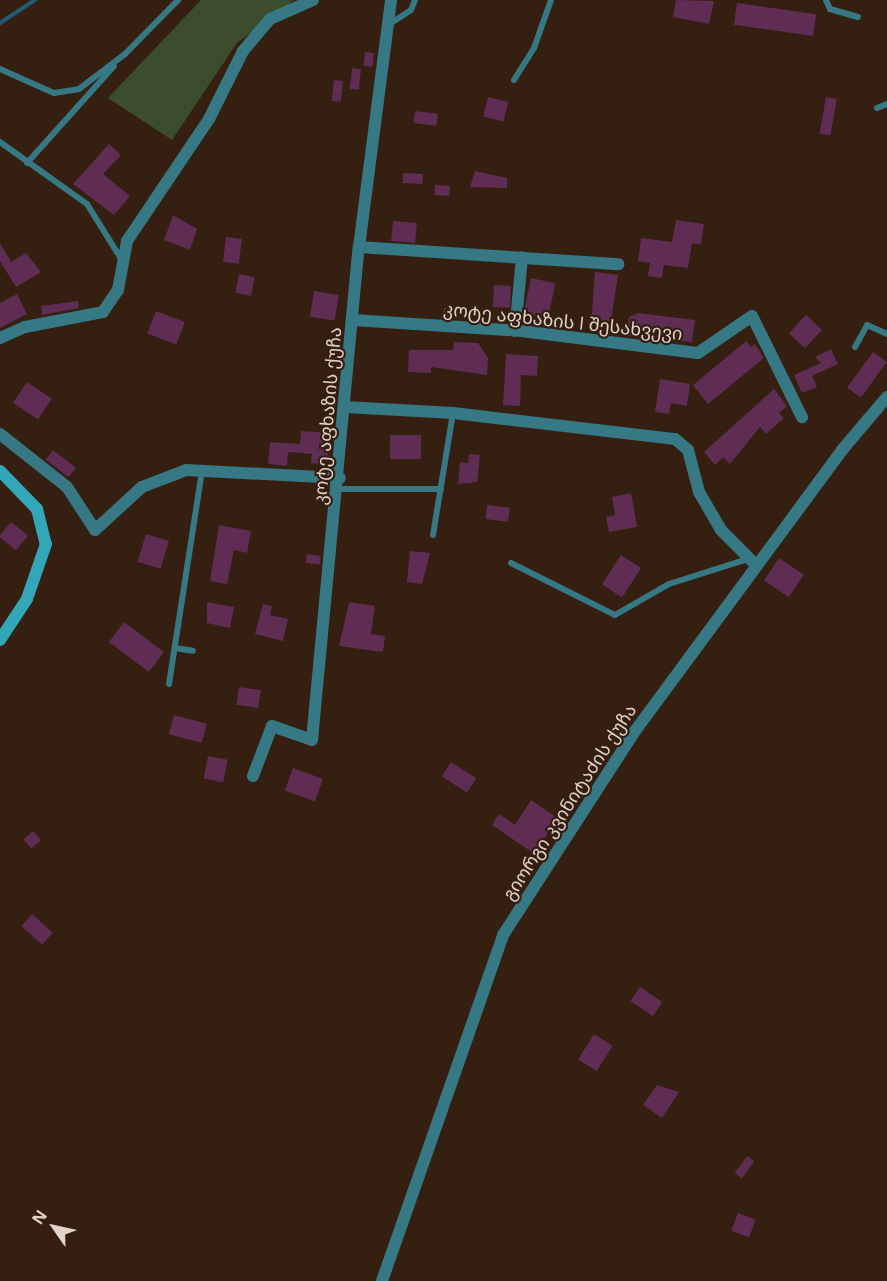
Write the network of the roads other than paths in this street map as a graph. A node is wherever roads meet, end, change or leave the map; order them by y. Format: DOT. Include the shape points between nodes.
graph roads {
  1 [pos="178,0"];
  2 [pos="313,0"];
  3 [pos="391,0"];
  4 [pos="415,0"];
  5 [pos="551,0"];
  6 [pos="826,0"];
  7 [pos="858,17"];
  8 [pos="386,27"];
  9 [pos="125,54"];
  10 [pos="0,69"];
  11 [pos="514,80"];
  12 [pos="887,104"];
  13 [pos="877,108"];
  14 [pos="0,142"];
  15 [pos="27,163"];
  16 [pos="358,247"];
  17 [pos="120,257"];
  18 [pos="522,257"];
  19 [pos="618,264"];
  20 [pos="353,320"];
  21 [pos="514,331"];
  22 [pos="887,334"];
  23 [pos="0,338"];
  24 [pos="855,347"];
  25 [pos="887,397"];
  26 [pos="345,407"];
  27 [pos="453,413"];
  28 [pos="802,417"];
  29 [pos="0,434"];
  30 [pos="202,470"];
  31 [pos="0,471"];
  32 [pos="339,484"];
  33 [pos="441,489"];
  34 [pos="433,534"];
  35 [pos="752,562"];
  36 [pos="511,563"];
  37 [pos="0,640"];
  38 [pos="174,648"];
  39 [pos="193,651"];
  40 [pos="169,684"];
  41 [pos="253,776"];
  42 [pos="382,1281"];
  1 -- 9 [label="lane"];
  2 -- 17 [label="street" via="270,19 243,51 209,119"];
  3 -- 8 [label="street, კოტე აფხაზის ქუჩა"];
  4 -- 8 [label="lane" via="411,10"];
  5 -- 11 [label="lane" via="534,48"];
  6 -- 7 [label="lane" via="830,9"];
  8 -- 16 [label="street, კოტე აფხაზის ქუჩა"];
  9 -- 10 [label="lane" via="79,89 54,93"];
  9 -- 15 [label="lane"];
  12 -- 13 [label="lane"];
  14 -- 15 [label="lane"];
  15 -- 17 [label="lane" via="87,204"];
  16 -- 18 [label="street"];
  16 -- 20 [label="street, კოტე აფხაზის ქუჩა"];
  17 -- 23 [label="street" via="118,290 103,312 25,327"];
  18 -- 19 [label="street"];
  18 -- 21 [label="street"];
  20 -- 21 [label="street, კოტე აფხაზის I შესახვევი"];
  20 -- 26 [label="street, კოტე აფხაზის ქუჩა"];
  21 -- 28 [label="street, კოტე აფხაზის I შესახვევი" via="698,353 752,316"];
  22 -- 24 [label="lane" via="867,325"];
  25 -- 35 [label="street, გიორგი კვინიტაძის ქუჩა"];
  26 -- 27 [label="street"];
  26 -- 32 [label="street, კოტე აფხაზის ქუჩა"];
  27 -- 33 [label="lane"];
  27 -- 35 [label="street" via="682,442 707,507"];
  29 -- 30 [label="street" via="67,488 95,530 142,487 186,470"];
  30 -- 32 [label="street"];
  30 -- 38 [label="lane"];
  31 -- 37 [label="main road" via="38,509 46,544 27,599"];
  32 -- 33 [label="lane"];
  32 -- 41 [label="street, კოტე აფხაზის ქუჩა" via="312,740 272,726"];
  33 -- 34 [label="lane"];
  35 -- 36 [label="lane" via="669,584 615,615"];
  35 -- 42 [label="street, გიორგი კვინიტაძის ქუჩა" via="635,731 503,935"];
  38 -- 39 [label="lane"];
  38 -- 40 [label="lane"];
}
